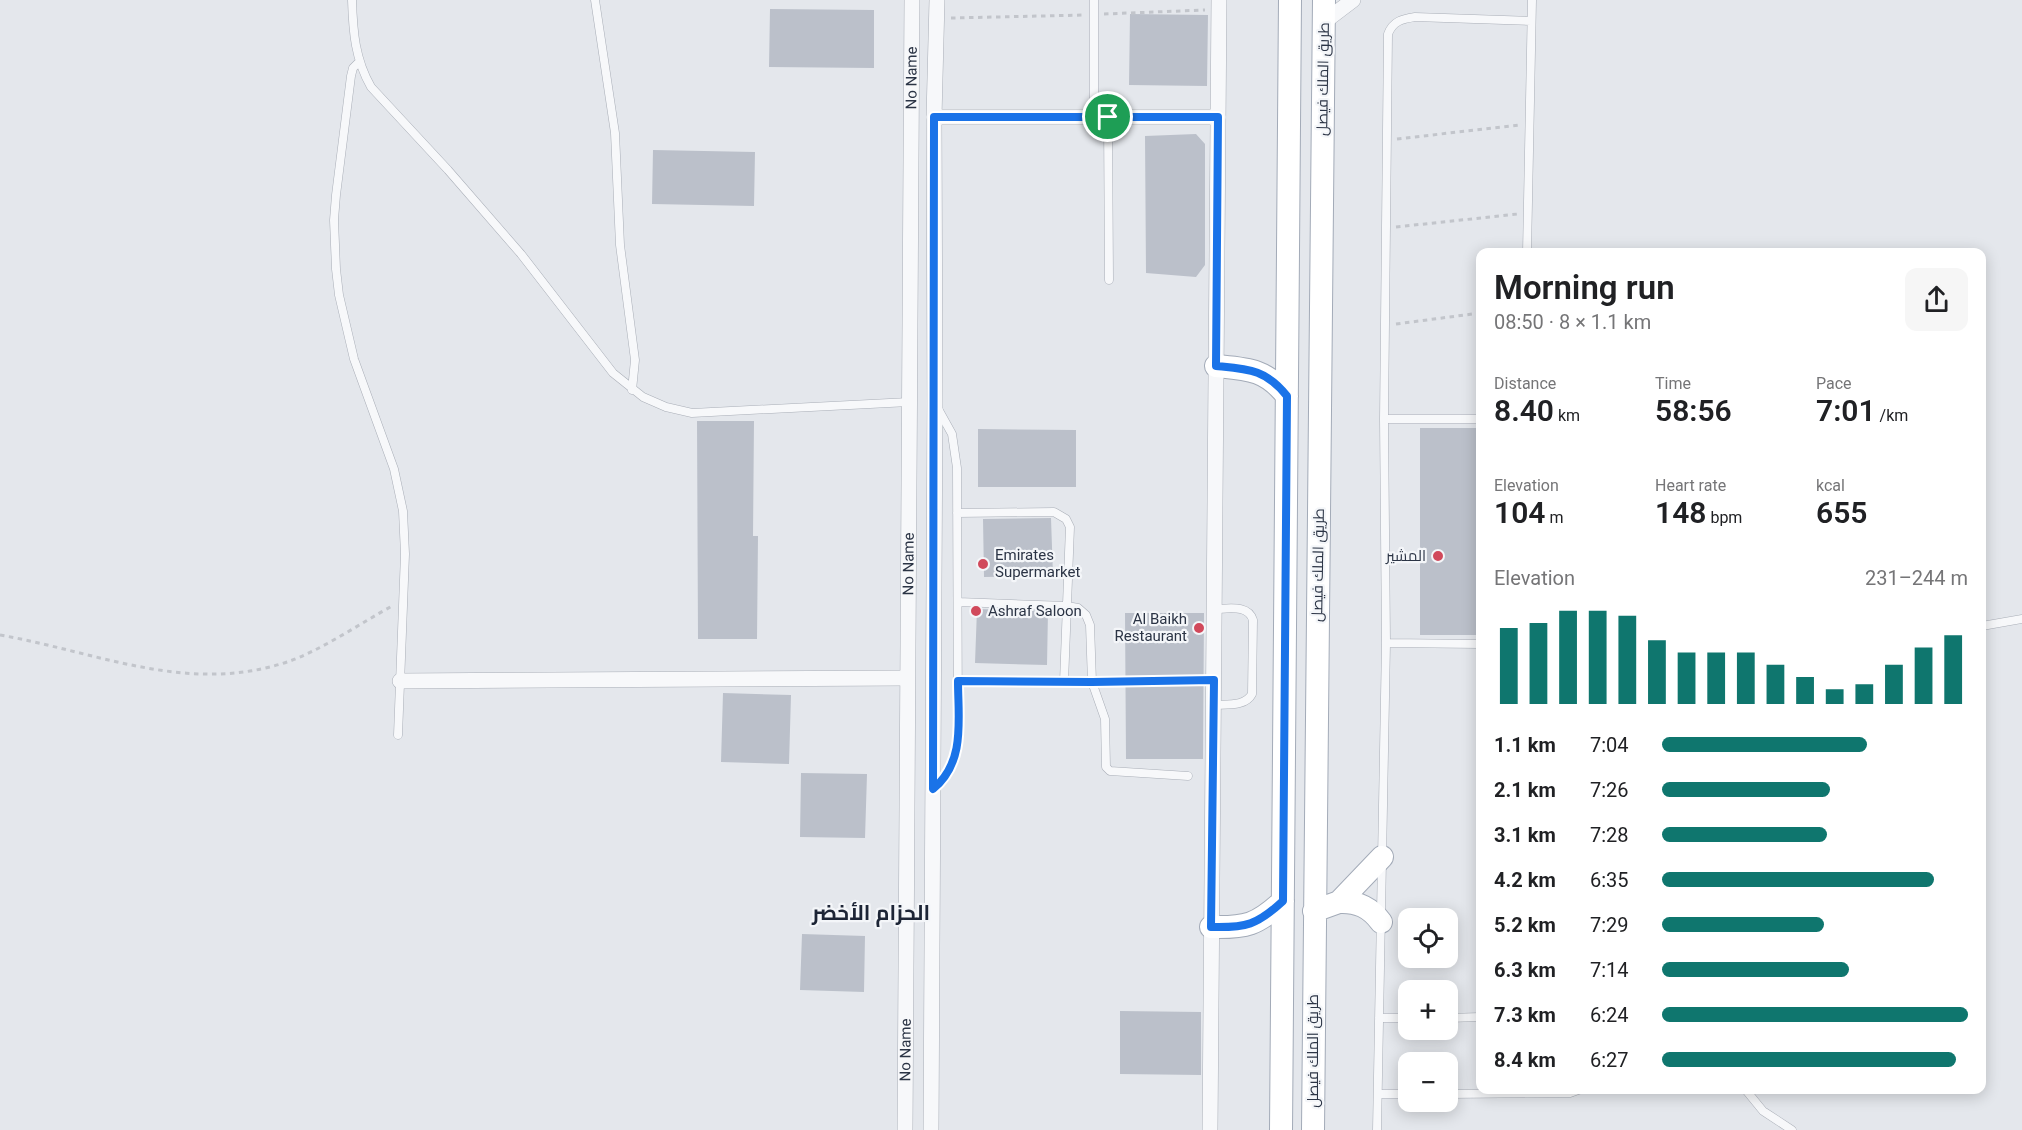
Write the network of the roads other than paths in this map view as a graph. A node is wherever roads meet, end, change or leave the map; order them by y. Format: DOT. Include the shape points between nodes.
graph roads {
  1 [pos="352,0"];
  2 [pos="595,0"];
  3 [pos="912,0"];
  4 [pos="937,0"];
  5 [pos="1094,0"];
  6 [pos="1290,0"];
  7 [pos="1353,0"];
  8 [pos="1532,0"];
  9 [pos="1219,5"];
  10 [pos="1324,11"];
  11 [pos="1531,21"];
  12 [pos="359,62"];
  13 [pos="934,117"];
  14 [pos="1101,117"];
  15 [pos="1218,117"];
  16 [pos="1527,248"];
  17 [pos="1109,280"];
  18 [pos="1216,366"];
  19 [pos="632,390"];
  20 [pos="1287,396"];
  21 [pos="909,402"];
  22 [pos="935,404"];
  23 [pos="1384,419"];
  24 [pos="1476,419"];
  25 [pos="957,513"];
  26 [pos="958,602"];
  27 [pos="1067,606"];
  28 [pos="1214,609"];
  29 [pos="2022,619"];
  30 [pos="1986,625"];
  31 [pos="1386,643"];
  32 [pos="1476,644"];
  33 [pos="907,678"];
  34 [pos="400,681"];
  35 [pos="958,681"];
  36 [pos="1064,682"];
  37 [pos="1092,682"];
  38 [pos="1213,705"];
  39 [pos="398,735"];
  40 [pos="1188,776"];
  41 [pos="933,789"];
  42 [pos="1382,857"];
  43 [pos="1283,901"];
  44 [pos="1339,902"];
  45 [pos="1314,911"];
  46 [pos="1381,922"];
  47 [pos="1211,927"];
  48 [pos="1458,1017"];
  49 [pos="1476,1017"];
  50 [pos="1379,1018"];
  51 [pos="1398,1018"];
  52 [pos="1378,1094"];
  53 [pos="1398,1094"];
  54 [pos="1458,1094"];
  55 [pos="1476,1094"];
  56 [pos="1749,1094"];
  57 [pos="904,1130"];
  58 [pos="931,1130"];
  59 [pos="1210,1130"];
  60 [pos="1281,1130"];
  61 [pos="1313,1130"];
  62 [pos="1377,1130"];
  63 [pos="1792,1130"];
  1 -- 12 [label="lane"];
  2 -- 19 [label="lane" via="615,133 620,245 635,360"];
  3 -- 21 [label="street, No Name"];
  4 -- 13 [label="street, No Name"];
  5 -- 14 [label="lane"];
  6 -- 20 [label="main road, طريق الملك فيصل"];
  7 -- 10 [label="street"];
  8 -- 11 [label="lane"];
  9 -- 15 [label="street"];
  10 -- 45 [label="main road, طريق الملك فيصل"];
  11 -- 16 [label="lane"];
  11 -- 23 [label="lane" via="1415,17 1400,19 1390,28"];
  12 -- 19 [label="lane" via="380,98 485,212 613,373"];
  12 -- 34 [label="lane" via="352,72 336,195 336,269 354,359 399,489 404,532"];
  13 -- 14 [label="street, No Name"];
  13 -- 22 [label="street, No Name"];
  14 -- 15 [label="street, No Name"];
  14 -- 17 [label="lane"];
  15 -- 18 [label="street"];
  18 -- 20 [label="main road" via="1264,374"];
  18 -- 28 [label="street"];
  19 -- 21 [label="lane" via="654,403 692,413"];
  20 -- 43 [label="main road, طريق الملك فيصل"];
  21 -- 33 [label="street, No Name"];
  22 -- 25 [label="lane" via="952,434 956,451"];
  22 -- 41 [label="street, No Name"];
  23 -- 24 [label="lane"];
  23 -- 31 [label="lane"];
  25 -- 26 [label="lane"];
  25 -- 27 [label="lane" via="1050,512 1063,516 1070,527"];
  26 -- 27 [label="lane"];
  26 -- 35 [label="lane"];
  27 -- 36 [label="lane"];
  27 -- 37 [label="lane" via="1078,608 1090,625"];
  28 -- 38 [label="street"];
  28 -- 38 [label="lane" via="1245,609 1253,620 1252,694 1243,703"];
  29 -- 30 [label="lane"];
  31 -- 32 [label="lane"];
  31 -- 42 [label="lane"];
  33 -- 34 [label="street"];
  33 -- 57 [label="street, No Name"];
  34 -- 39 [label="lane"];
  35 -- 36 [label="lane"];
  35 -- 41 [label="lane" via="956,759 947,776"];
  36 -- 37 [label="lane"];
  37 -- 40 [label="lane" via="1105,719 1107,769"];
  38 -- 47 [label="street"];
  41 -- 58 [label="street, No Name"];
  42 -- 44 [label="main road"];
  42 -- 46 [label="lane"];
  43 -- 47 [label="main road" via="1250,925"];
  43 -- 60 [label="main road, طريق الملك فيصل"];
  44 -- 45 [label="main road"];
  44 -- 46 [label="main road" via="1363,906"];
  45 -- 61 [label="main road, طريق الملك فيصل"];
  46 -- 50 [label="lane"];
  47 -- 59 [label="street"];
  48 -- 49 [label="lane"];
  50 -- 51 [label="lane"];
  50 -- 52 [label="lane"];
  52 -- 53 [label="lane"];
  52 -- 62 [label="lane"];
  54 -- 55 [label="lane"];
  56 -- 63 [label="lane" via="1764,1111"];
}
